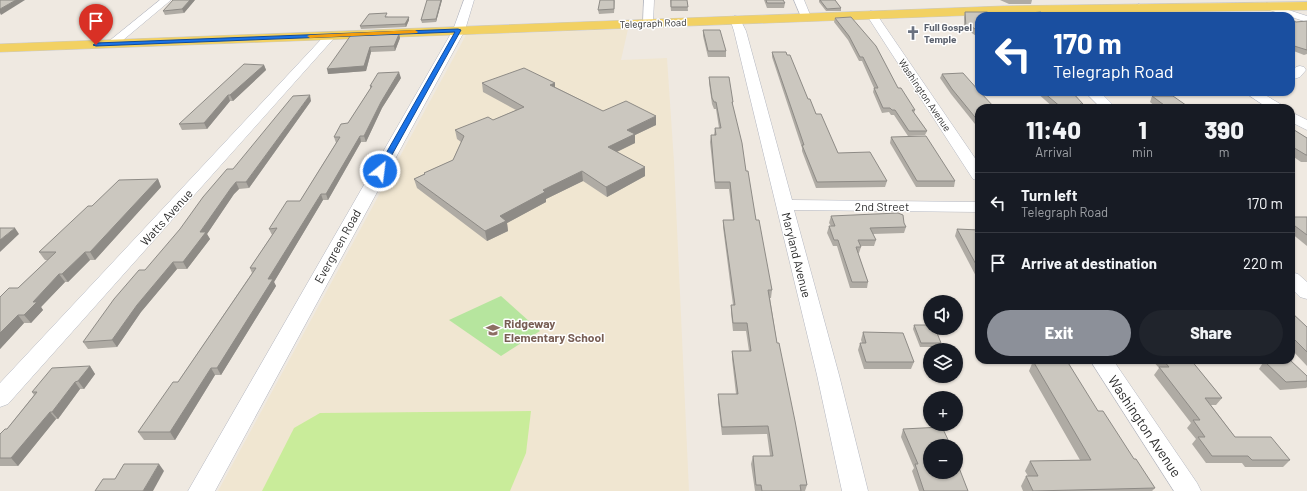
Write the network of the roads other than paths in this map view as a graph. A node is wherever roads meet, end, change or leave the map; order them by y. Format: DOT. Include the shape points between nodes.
graph roads {
  1 [pos="166,0"];
  2 [pos="469,0"];
  3 [pos="649,0"];
  4 [pos="799,0"];
  5 [pos="1267,6"];
  6 [pos="1307,6"];
  7 [pos="1140,7"];
  8 [pos="1030,12"];
  9 [pos="1148,12"];
  10 [pos="1285,12"];
  11 [pos="975,13"];
  12 [pos="871,14"];
  13 [pos="1295,15"];
  14 [pos="806,17"];
  15 [pos="735,19"];
  16 [pos="1307,19"];
  17 [pos="648,23"];
  18 [pos="458,30"];
  19 [pos="331,35"];
  20 [pos="112,44"];
  21 [pos="0,48"];
  22 [pos="1096,96"];
  23 [pos="1258,96"];
  24 [pos="1105,104"];
  25 [pos="1270,104"];
  26 [pos="1295,118"];
  27 [pos="1307,126"];
  28 [pos="975,170"];
  29 [pos="785,206"];
  30 [pos="975,207"];
  31 [pos="1295,282"];
  32 [pos="1307,292"];
  33 [pos="1104,364"];
  34 [pos="0,398"];
  35 [pos="201,491"];
  36 [pos="855,491"];
  37 [pos="1188,491"];
  1 -- 20 [label="street"];
  2 -- 18 [label="street, Evergreen Road"];
  3 -- 17 [label="street"];
  4 -- 14 [label="street"];
  5 -- 6 [label="main road, Telegraph Road"];
  5 -- 7 [label="main road, Telegraph Road"];
  5 -- 10 [label="street"];
  7 -- 8 [label="main road, Telegraph Road"];
  7 -- 9 [label="street"];
  11 -- 12 [label="main road, Telegraph Road"];
  12 -- 14 [label="main road, Telegraph Road"];
  12 -- 28 [label="street, Washington Avenue"];
  13 -- 16 [label="street"];
  14 -- 15 [label="main road, Telegraph Road"];
  15 -- 17 [label="main road, Telegraph Road"];
  15 -- 29 [label="street, Maryland Avenue"];
  17 -- 18 [label="main road, Telegraph Road"];
  18 -- 19 [label="main road, Telegraph Road"];
  18 -- 35 [label="street, Evergreen Road"];
  19 -- 20 [label="main road, Telegraph Road"];
  19 -- 34 [label="street, Watts Avenue"];
  20 -- 21 [label="main road, Telegraph Road"];
  22 -- 24 [label="street"];
  23 -- 25 [label="street"];
  26 -- 27 [label="street"];
  29 -- 30 [label="street, 2nd Street"];
  29 -- 36 [label="street, Maryland Avenue"];
  31 -- 32 [label="street"];
  33 -- 37 [label="street, Washington Avenue"];
}
